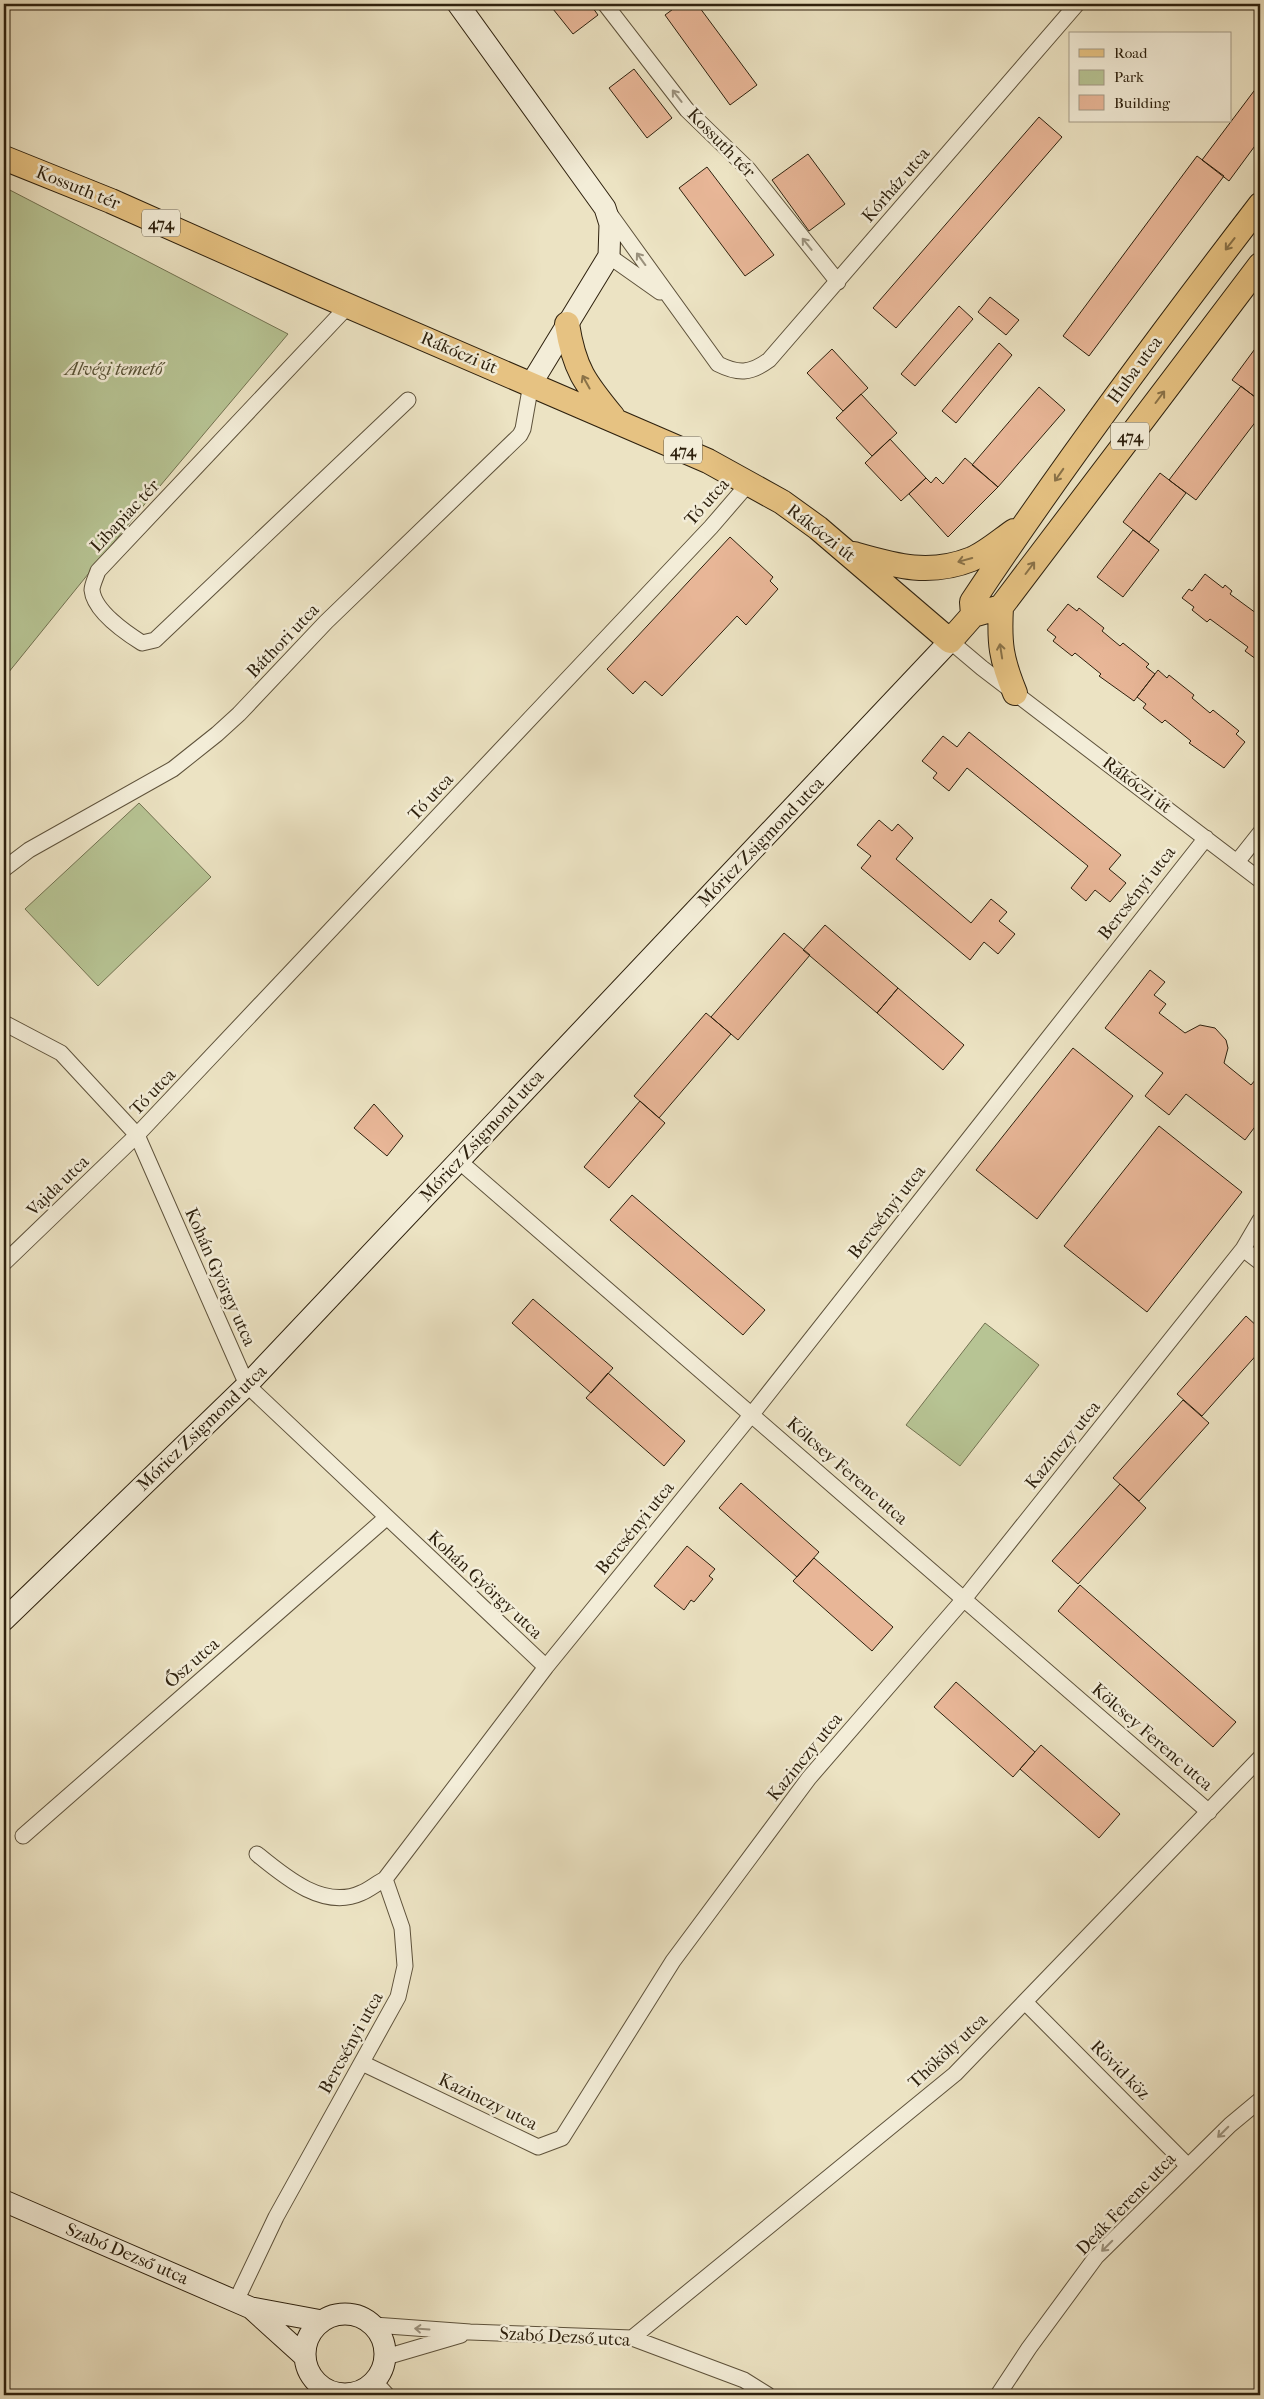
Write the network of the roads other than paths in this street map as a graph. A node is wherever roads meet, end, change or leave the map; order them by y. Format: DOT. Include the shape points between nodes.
graph roads {
  1 [pos="458,4"];
  2 [pos="605,4"];
  3 [pos="1077,4"];
  4 [pos="4,158"];
  5 [pos="1260,205"];
  6 [pos="605,208"];
  7 [pos="609,256"];
  8 [pos="1260,265"];
  9 [pos="838,282"];
  10 [pos="316,292"];
  11 [pos="670,298"];
  12 [pos="348,306"];
  13 [pos="567,324"];
  14 [pos="530,384"];
  15 [pos="408,400"];
  16 [pos="616,420"];
  17 [pos="749,483"];
  18 [pos="1022,526"];
  19 [pos="847,552"];
  20 [pos="1001,607"];
  21 [pos="973,615"];
  22 [pos="950,641"];
  23 [pos="1015,693"];
  24 [pos="1260,832"];
  25 [pos="1206,838"];
  26 [pos="1237,862"];
  27 [pos="4,870"];
  28 [pos="1260,880"];
  29 [pos="4,1023"];
  30 [pos="137,1135"];
  31 [pos="459,1161"];
  32 [pos="1260,1220"];
  33 [pos="1244,1249"];
  34 [pos="1260,1262"];
  35 [pos="4,1263"];
  36 [pos="247,1385"];
  37 [pos="752,1414"];
  38 [pos="386,1518"];
  39 [pos="964,1599"];
  40 [pos="4,1620"];
  41 [pos="546,1667"];
  42 [pos="1260,1758"];
  43 [pos="1209,1812"];
  44 [pos="23,1836"];
  45 [pos="257,1854"];
  46 [pos="385,1879"];
  47 [pos="1025,2002"];
  48 [pos="362,2063"];
  49 [pos="1260,2100"];
  50 [pos="1188,2166"];
  51 [pos="4,2201"];
  52 [pos="243,2304"];
  53 [pos="322,2321"];
  54 [pos="374,2325"];
  55 [pos="470,2332"];
  56 [pos="632,2338"];
  57 [pos="304,2356"];
  58 [pos="386,2357"];
  59 [pos="313,2388"];
  60 [pos="381,2389"];
  61 [pos="348,2395"];
  62 [pos="768,2395"];
  63 [pos="998,2395"];
  1 -- 6 [label="main road"];
  9 -- 2 [label="street, Kossuth tér, one-way" via="748,169 687,110"];
  3 -- 9 [label="street, Kórház utca"];
  4 -- 10 [label="main road, Kossuth tér / 474" via="110,200"];
  5 -- 18 [label="main road, Huba utca / 474, one-way"];
  6 -- 7 [label="main road" via="610,224"];
  11 -- 6 [label="street, one-way"];
  7 -- 11 [label="street"];
  7 -- 13 [label="main road"];
  20 -- 8 [label="main road, Huba utca / 474, one-way"];
  9 -- 11 [label="street, Kórház utca" via="769,360 746,372 733,372 718,364"];
  10 -- 12 [label="main road, Rákóczi út / 474"];
  12 -- 14 [label="main road, Rákóczi út / 474"];
  12 -- 15 [label="street, Libapiac tér" via="98,571 92,589 97,604 122,631 142,643 155,640"];
  13 -- 14 [label="main road"];
  16 -- 13 [label="main road, one-way" via="587,386 576,364"];
  14 -- 16 [label="main road, Rákóczi út / 474"];
  14 -- 27 [label="street, Báthori utca" via="524,429 520,435 326,622 239,714 173,769 30,850"];
  16 -- 17 [label="main road, Rákóczi út / 474"];
  17 -- 19 [label="main road, Rákóczi út / 474" via="782,502"];
  17 -- 30 [label="street, Tó utca"];
  18 -- 19 [label="main road, 474, one-way" via="972,559 936,568 904,568"];
  18 -- 21 [label="main road, Huba utca / 474" via="972,602"];
  19 -- 22 [label="main road, Rákóczi út / 474"];
  20 -- 21 [label="main road"];
  23 -- 20 [label="main road, one-way" via="1003,664 999,639"];
  21 -- 22 [label="main road, Huba utca / 474"];
  22 -- 23 [label="street, Rákóczi út"];
  22 -- 31 [label="main road, Móricz Zsigmond utca"];
  23 -- 25 [label="street, Rákóczi út"];
  24 -- 26 [label="street"];
  25 -- 26 [label="street, Rákóczi út"];
  25 -- 37 [label="street, Bercsényi utca"];
  26 -- 28 [label="street, Rákóczi út"];
  29 -- 30 [label="street, Kohán György utca" via="61,1053"];
  30 -- 35 [label="street, Vajda utca"];
  30 -- 36 [label="street, Kohán György utca"];
  31 -- 36 [label="main road, Móricz Zsigmond utca"];
  31 -- 37 [label="street, Kölcsey Ferenc utca"];
  32 -- 33 [label="street, Kazinczy utca"];
  33 -- 34 [label="street"];
  33 -- 39 [label="street, Kazinczy utca"];
  36 -- 38 [label="street, Kohán György utca"];
  36 -- 40 [label="main road, Móricz Zsigmond utca"];
  37 -- 39 [label="street, Kölcsey Ferenc utca"];
  37 -- 41 [label="street, Bercsényi utca"];
  38 -- 41 [label="street, Kohán György utca"];
  38 -- 44 [label="street, Ősz utca"];
  39 -- 43 [label="street, Kölcsey Ferenc utca"];
  39 -- 48 [label="street, Kazinczy utca" via="798,1794 673,1961 562,2138 538,2147"];
  41 -- 46 [label="street, Bercsényi utca"];
  42 -- 43 [label="street, Thököly utca"];
  43 -- 47 [label="street, Thököly utca"];
  45 -- 46 [label="street" via="290,1881 329,1898 360,1894"];
  46 -- 48 [label="street, Bercsényi utca" via="402,1928 405,1966 398,1997"];
  47 -- 50 [label="street, Rövid köz"];
  47 -- 56 [label="street, Thököly utca" via="955,2074"];
  48 -- 52 [label="street, Bercsényi utca" via="276,2217"];
  49 -- 50 [label="street, Deák Ferenc utca, one-way"];
  50 -- 63 [label="street, Deák Ferenc utca, one-way" via="1096,2257"];
  51 -- 52 [label="main road, Szabó Dezső utca"];
  52 -- 53 [label="main road, Szabó Dezső utca"];
  52 -- 57 [label="main road, Szabó Dezső utca"];
  53 -- 54 [label="main road" via="339,2314 358,2316"];
  53 -- 57 [label="main road" via="309,2336"];
  55 -- 54 [label="street, Szabó Dezső utca, one-way"];
  54 -- 58 [label="main road" via="383,2340"];
  55 -- 56 [label="street, Szabó Dezső utca"];
  55 -- 58 [label="street, Szabó Dezső utca"];
  56 -- 62 [label="street, Szabó Dezső utca" via="744,2380"];
  57 -- 59 [label="main road"];
  58 -- 60 [label="main road"];
  59 -- 61 [label="main road"];
  60 -- 61 [label="main road"];
}
